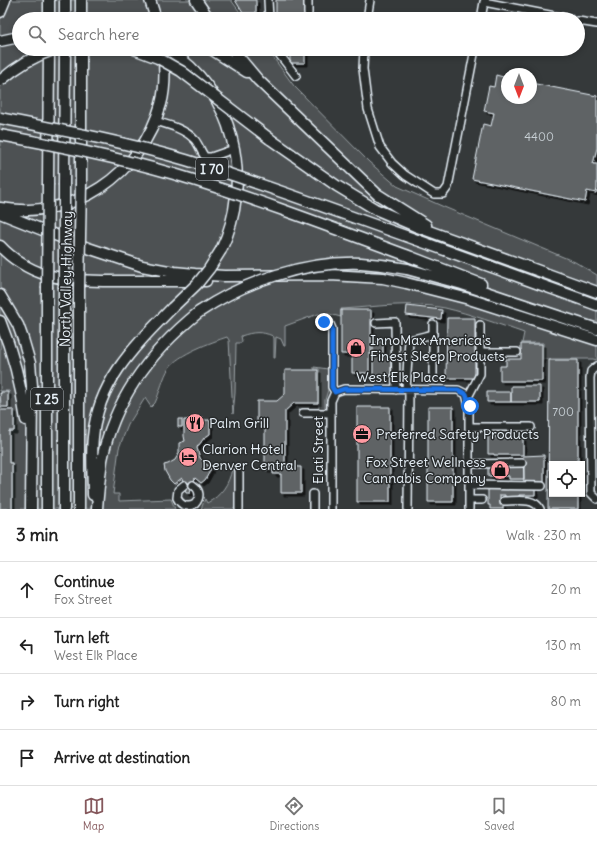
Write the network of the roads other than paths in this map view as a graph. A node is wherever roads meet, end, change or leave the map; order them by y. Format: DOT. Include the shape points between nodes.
graph roads {
  1 [pos="5,0"];
  2 [pos="49,0"];
  3 [pos="65,0"];
  4 [pos="81,0"];
  5 [pos="150,0"];
  6 [pos="196,0"];
  7 [pos="268,0"];
  8 [pos="308,0"];
  9 [pos="370,0"];
  10 [pos="485,1"];
  11 [pos="0,12"];
  12 [pos="49,12"];
  13 [pos="65,12"];
  14 [pos="81,12"];
  15 [pos="154,12"];
  16 [pos="204,12"];
  17 [pos="269,12"];
  18 [pos="308,12"];
  19 [pos="368,12"];
  20 [pos="483,12"];
  21 [pos="537,12"];
  22 [pos="585,21"];
  23 [pos="597,24"];
  24 [pos="12,38"];
  25 [pos="0,41"];
  26 [pos="37,56"];
  27 [pos="49,56"];
  28 [pos="65,56"];
  29 [pos="81,56"];
  30 [pos="153,56"];
  31 [pos="164,56"];
  32 [pos="177,56"];
  33 [pos="222,56"];
  34 [pos="238,56"];
  35 [pos="281,56"];
  36 [pos="364,56"];
  37 [pos="474,56"];
  38 [pos="296,76"];
  39 [pos="258,80"];
  40 [pos="0,81"];
  41 [pos="0,118"];
  42 [pos="155,121"];
  43 [pos="0,135"];
  44 [pos="234,149"];
  45 [pos="0,208"];
  46 [pos="0,213"];
  47 [pos="464,243"];
  48 [pos="1,247"];
  49 [pos="299,276"];
  50 [pos="597,292"];
  51 [pos="0,295"];
  52 [pos="597,305"];
  53 [pos="0,321"];
  54 [pos="324,322"];
  55 [pos="376,323"];
  56 [pos="433,324"];
  57 [pos="480,325"];
  58 [pos="596,328"];
  59 [pos="433,334"];
  60 [pos="597,340"];
  61 [pos="480,352"];
  62 [pos="517,352"];
  63 [pos="597,366"];
  64 [pos="433,374"];
  65 [pos="396,390"];
  66 [pos="407,390"];
  67 [pos="335,392"];
  68 [pos="467,395"];
  69 [pos="303,413"];
  70 [pos="331,413"];
  71 [pos="470,427"];
  72 [pos="531,427"];
  73 [pos="594,430"];
  74 [pos="31,451"];
  75 [pos="522,463"];
  76 [pos="469,464"];
  77 [pos="238,469"];
  78 [pos="184,485"];
  79 [pos="193,485"];
  80 [pos="469,485"];
  81 [pos="542,486"];
  82 [pos="313,494"];
  83 [pos="597,499"];
  84 [pos="469,500"];
  85 [pos="482,500"];
  86 [pos="504,501"];
  87 [pos="188,508"];
  88 [pos="30,509"];
  89 [pos="47,509"];
  90 [pos="64,509"];
  91 [pos="79,509"];
  92 [pos="96,509"];
  93 [pos="239,509"];
  94 [pos="313,509"];
  95 [pos="332,509"];
  96 [pos="408,509"];
  97 [pos="469,509"];
  98 [pos="540,509"];
  1 -- 11 [label="highway"];
  2 -- 12 [label="highway"];
  3 -- 13 [label="highway"];
  4 -- 14 [label="highway"];
  5 -- 15 [label="highway"];
  6 -- 16 [label="highway"];
  7 -- 17 [label="street"];
  8 -- 18 [label="street"];
  9 -- 19 [label="street"];
  10 -- 20 [label="street"];
  10 -- 21 [label="street"];
  22 -- 23 [label="street"];
  24 -- 25 [label="highway"];
  26 -- 40 [label="highway, bridge" via="27,60"];
  27 -- 89 [label="highway, North Valley Highway / I 25, bridge"];
  28 -- 90 [label="highway, bridge"];
  29 -- 91 [label="highway, North Valley Highway / I 25, bridge"];
  30 -- 47 [label="highway, bridge" via="181,71 270,139 375,209"];
  31 -- 42 [label="highway" via="164,83"];
  32 -- 44 [label="highway" via="204,81 223,111"];
  33 -- 39 [label="highway"];
  34 -- 39 [label="highway"];
  35 -- 38 [label="street"];
  36 -- 37 [label="street" via="368,109 380,147 405,175 434,194 443,194 448,187"];
  39 -- 47 [label="highway" via="377,194 427,225"];
  41 -- 52 [label="highway, I 70, bridge" via="81,133 224,172"];
  42 -- 44 [label="street" via="187,133 205,157"];
  42 -- 45 [label="highway" via="135,157 110,182 94,191 74,202 56,207 29,210"];
  43 -- 58 [label="highway, I 70, bridge" via="173,174 272,206"];
  44 -- 92 [label="highway, bridge" via="237,162 236,195 232,221 221,250 196,284 132,349 109,383 102,401 93,436 93,495"];
  46 -- 49 [label="highway" via="88,248 142,266 195,274"];
  47 -- 50 [label="highway"];
  48 -- 49 [label="highway" via="43,274 60,278 92,281 221,281"];
  49 -- 60 [label="highway" via="383,278 476,301"];
  51 -- 74 [label="highway" via="23,339 30,363"];
  53 -- 74 [label="highway" via="18,375"];
  54 -- 67 [label="street" via="328,322 332,329 332,387"];
  55 -- 65 [label="street" via="395,322"];
  56 -- 59 [label="street"];
  57 -- 61 [label="street"];
  58 -- 92 [label="highway, bridge" via="462,284 383,265 328,264 255,282 199,312 162,346 143,368 123,400 110,431"];
  59 -- 64 [label="street"];
  59 -- 66 [label="street" via="408,340"];
  61 -- 62 [label="street"];
  61 -- 68 [label="street" via="480,374"];
  63 -- 73 [label="street" via="590,374"];
  65 -- 66 [label="street, West Elk Place"];
  65 -- 67 [label="street, West Elk Place" via="344,389"];
  66 -- 68 [label="street, West Elk Place" via="458,390"];
  66 -- 96 [label="street"];
  67 -- 70 [label="street, Elati Street"];
  68 -- 71 [label="street"];
  69 -- 70 [label="street"];
  70 -- 95 [label="street, Elati Street"];
  71 -- 72 [label="street"];
  71 -- 76 [label="street"];
  73 -- 83 [label="street" via="591,493"];
  74 -- 88 [label="highway"];
  75 -- 76 [label="street"];
  76 -- 80 [label="street"];
  77 -- 93 [label="street"];
  78 -- 87 [label="street" via="178,490 177,498"];
  79 -- 87 [label="street" via="198,490 199,499"];
  80 -- 81 [label="street"];
  80 -- 84 [label="street"];
  82 -- 94 [label="street"];
  84 -- 85 [label="street"];
  84 -- 97 [label="street"];
  86 -- 98 [label="street" via="531,501"];
}
